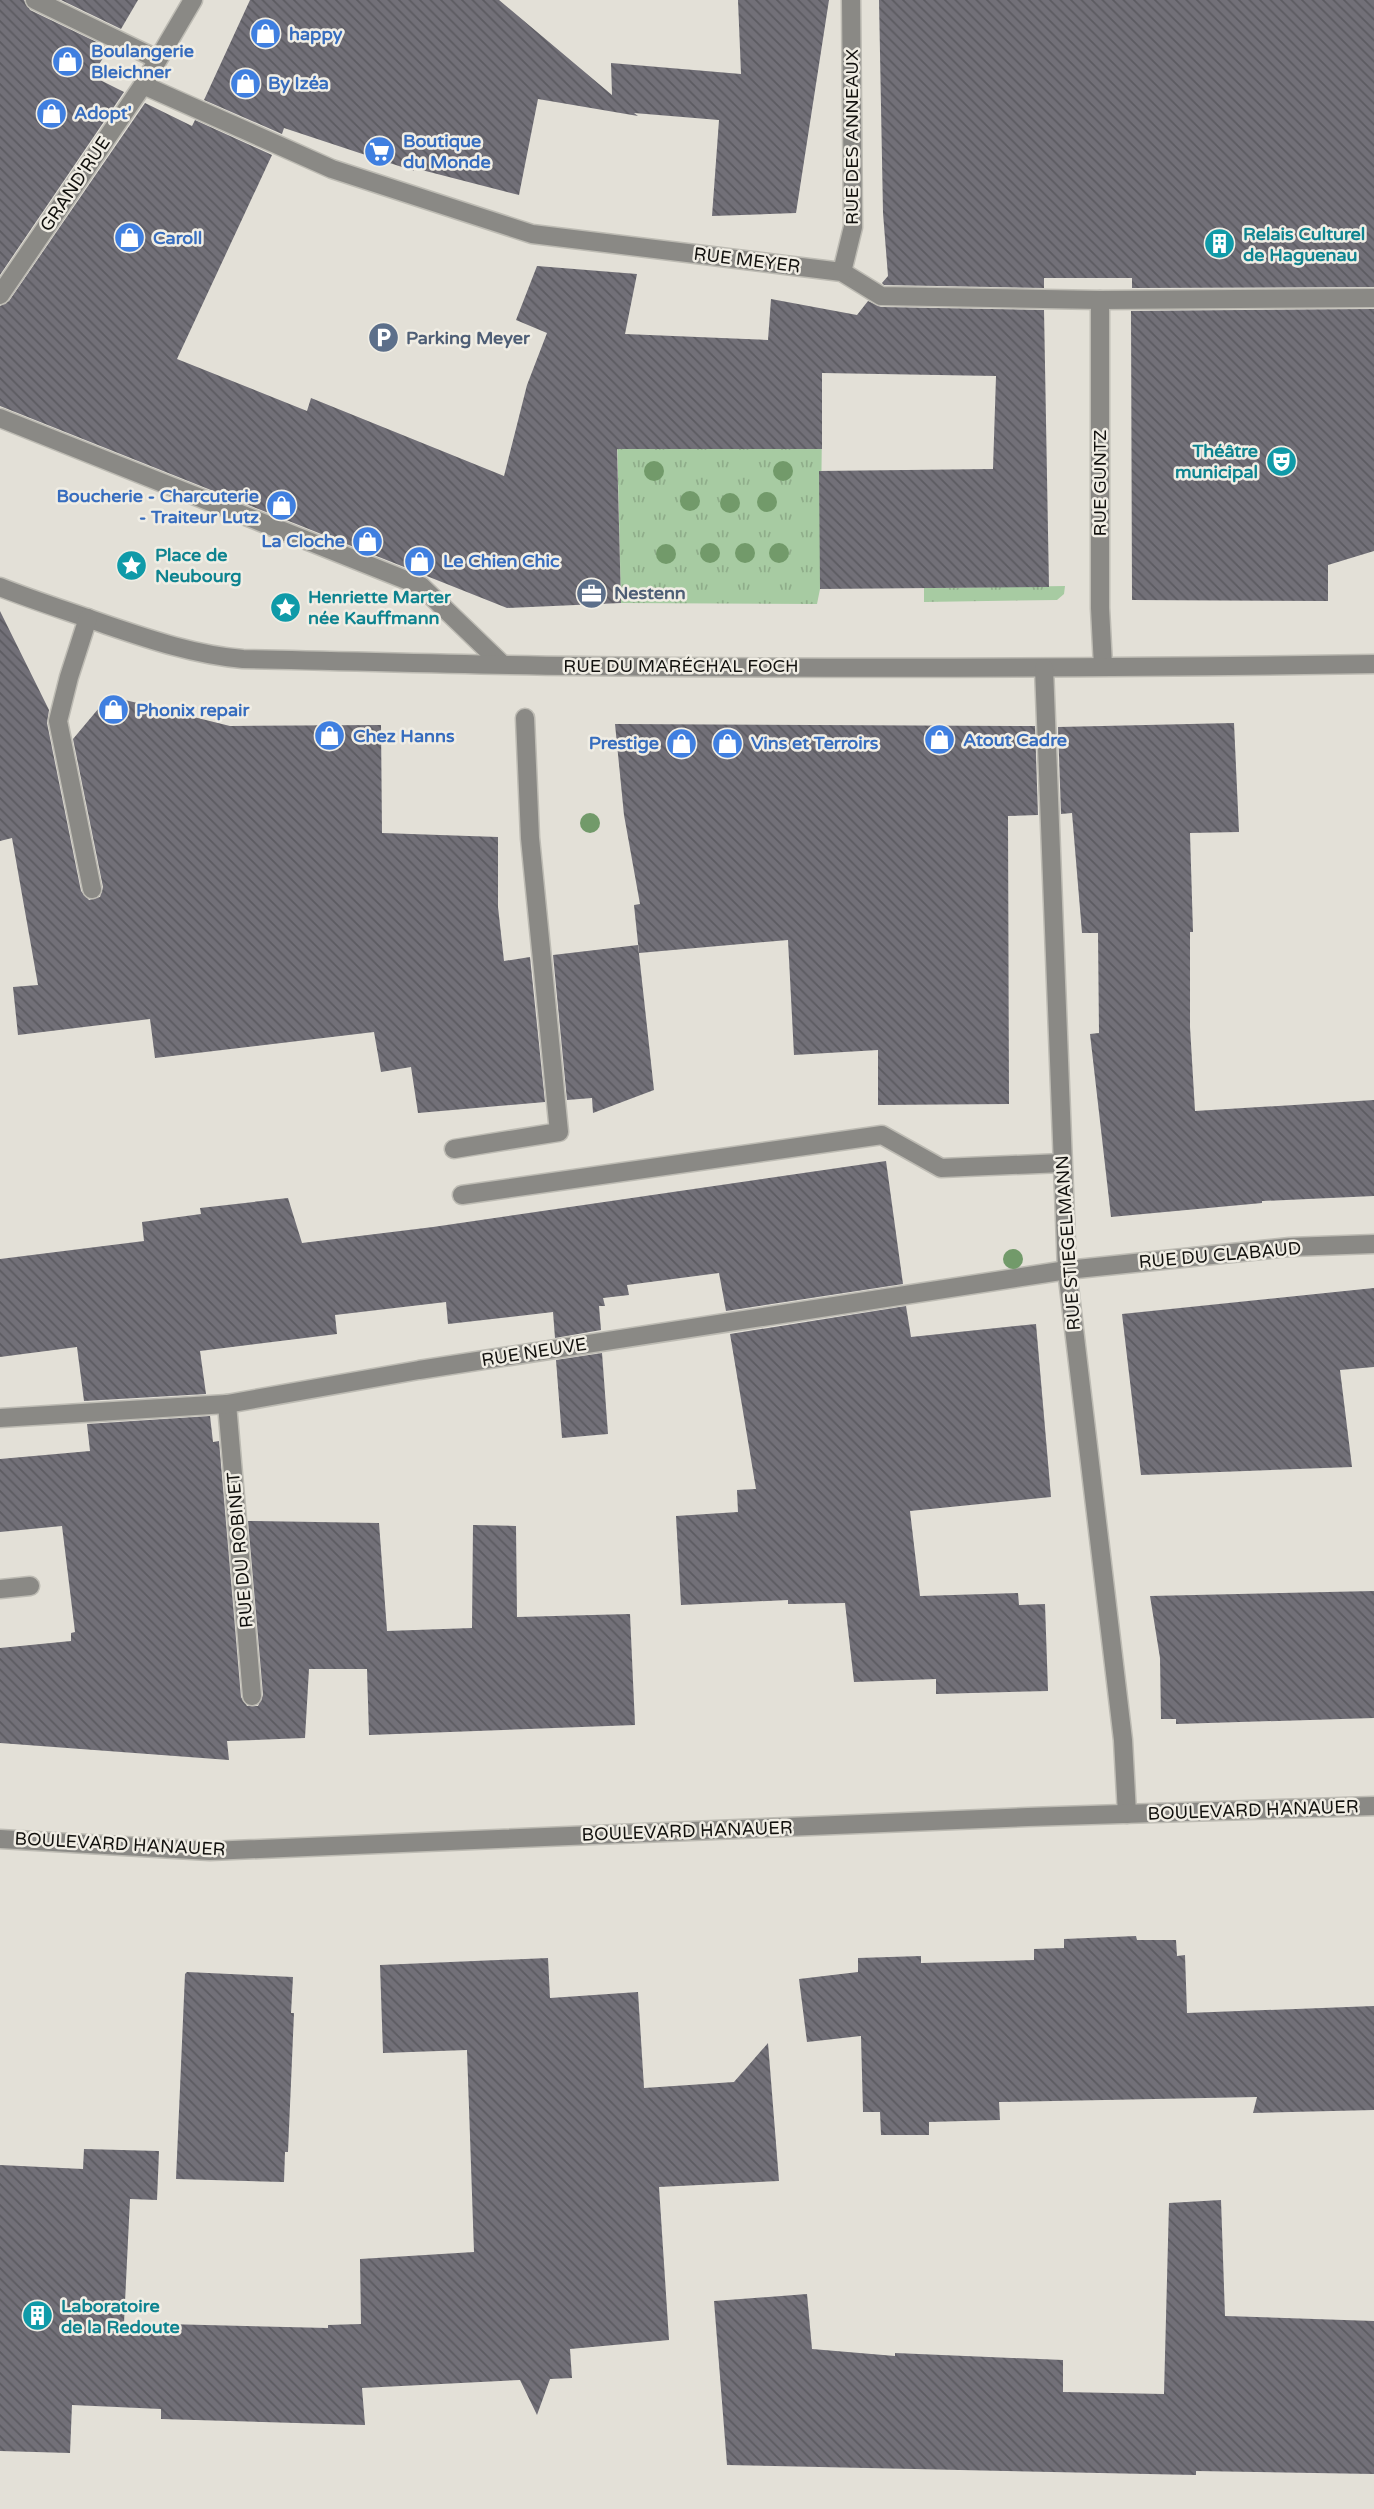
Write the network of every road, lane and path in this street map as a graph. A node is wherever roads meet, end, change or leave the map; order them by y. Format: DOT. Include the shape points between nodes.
graph roads {
  1 [pos="35,0"];
  2 [pos="193,0"];
  3 [pos="851,0"];
  4 [pos="157,59"];
  5 [pos="143,85"];
  6 [pos="842,272"];
  7 [pos="0,295"];
  8 [pos="1374,298"];
  9 [pos="1100,300"];
  10 [pos="0,418"];
  11 [pos="0,587"];
  12 [pos="88,618"];
  13 [pos="502,664"];
  14 [pos="1374,664"];
  15 [pos="1103,666"];
  16 [pos="1044,668"];
  17 [pos="525,718"];
  18 [pos="92,889"];
  19 [pos="454,1149"];
  20 [pos="1062,1163"];
  21 [pos="462,1195"];
  22 [pos="1374,1244"];
  23 [pos="1067,1270"];
  24 [pos="228,1404"];
  25 [pos="0,1418"];
  26 [pos="30,1586"];
  27 [pos="0,1589"];
  28 [pos="252,1696"];
  29 [pos="1374,1806"];
  30 [pos="1127,1814"];
  31 [pos="0,1839"];
  1 -- 4 [label="street"];
  2 -- 4 [label="street, GRAND'RUE"];
  3 -- 6 [label="street, RUE DES ANNEAUX" via="853,227"];
  4 -- 5 [label="street, GRAND'RUE"];
  5 -- 6 [label="street, RUE MEYER" via="332,169 532,234"];
  5 -- 7 [label="street, GRAND'RUE"];
  6 -- 9 [label="street, RUE MEYER" via="881,296"];
  8 -- 9 [label="street, RUE MEYER"];
  9 -- 15 [label="street, RUE GUNTZ"];
  10 -- 13 [label="street" via="421,586"];
  11 -- 12 [label="street, RUE DU MARÉCHAL FOCH"];
  12 -- 13 [label="street, RUE DU MARÉCHAL FOCH" via="224,657"];
  12 -- 18 [label="street" via="58,721"];
  13 -- 16 [label="street, RUE DU MARÉCHAL FOCH"];
  14 -- 15 [label="street, RUE DU MARÉCHAL FOCH"];
  15 -- 16 [label="street, RUE DU MARÉCHAL FOCH"];
  16 -- 20 [label="street, RUE STIEGELMANN"];
  17 -- 19 [label="street" via="530,838 559,1132"];
  20 -- 21 [label="street" via="941,1168 882,1135"];
  20 -- 23 [label="street, RUE STIEGELMANN"];
  22 -- 23 [label="street, RUE DU CLABAUD" via="1290,1247"];
  23 -- 24 [label="street, RUE NEUVE"];
  23 -- 30 [label="street, RUE STIEGELMANN" via="1123,1740"];
  24 -- 25 [label="street, RUE NEUVE"];
  24 -- 28 [label="street, RUE DU ROBINET"];
  26 -- 27 [label="street"];
  29 -- 30 [label="street, BOULEVARD HANAUER"];
  30 -- 31 [label="street, BOULEVARD HANAUER" via="210,1851"];
}
